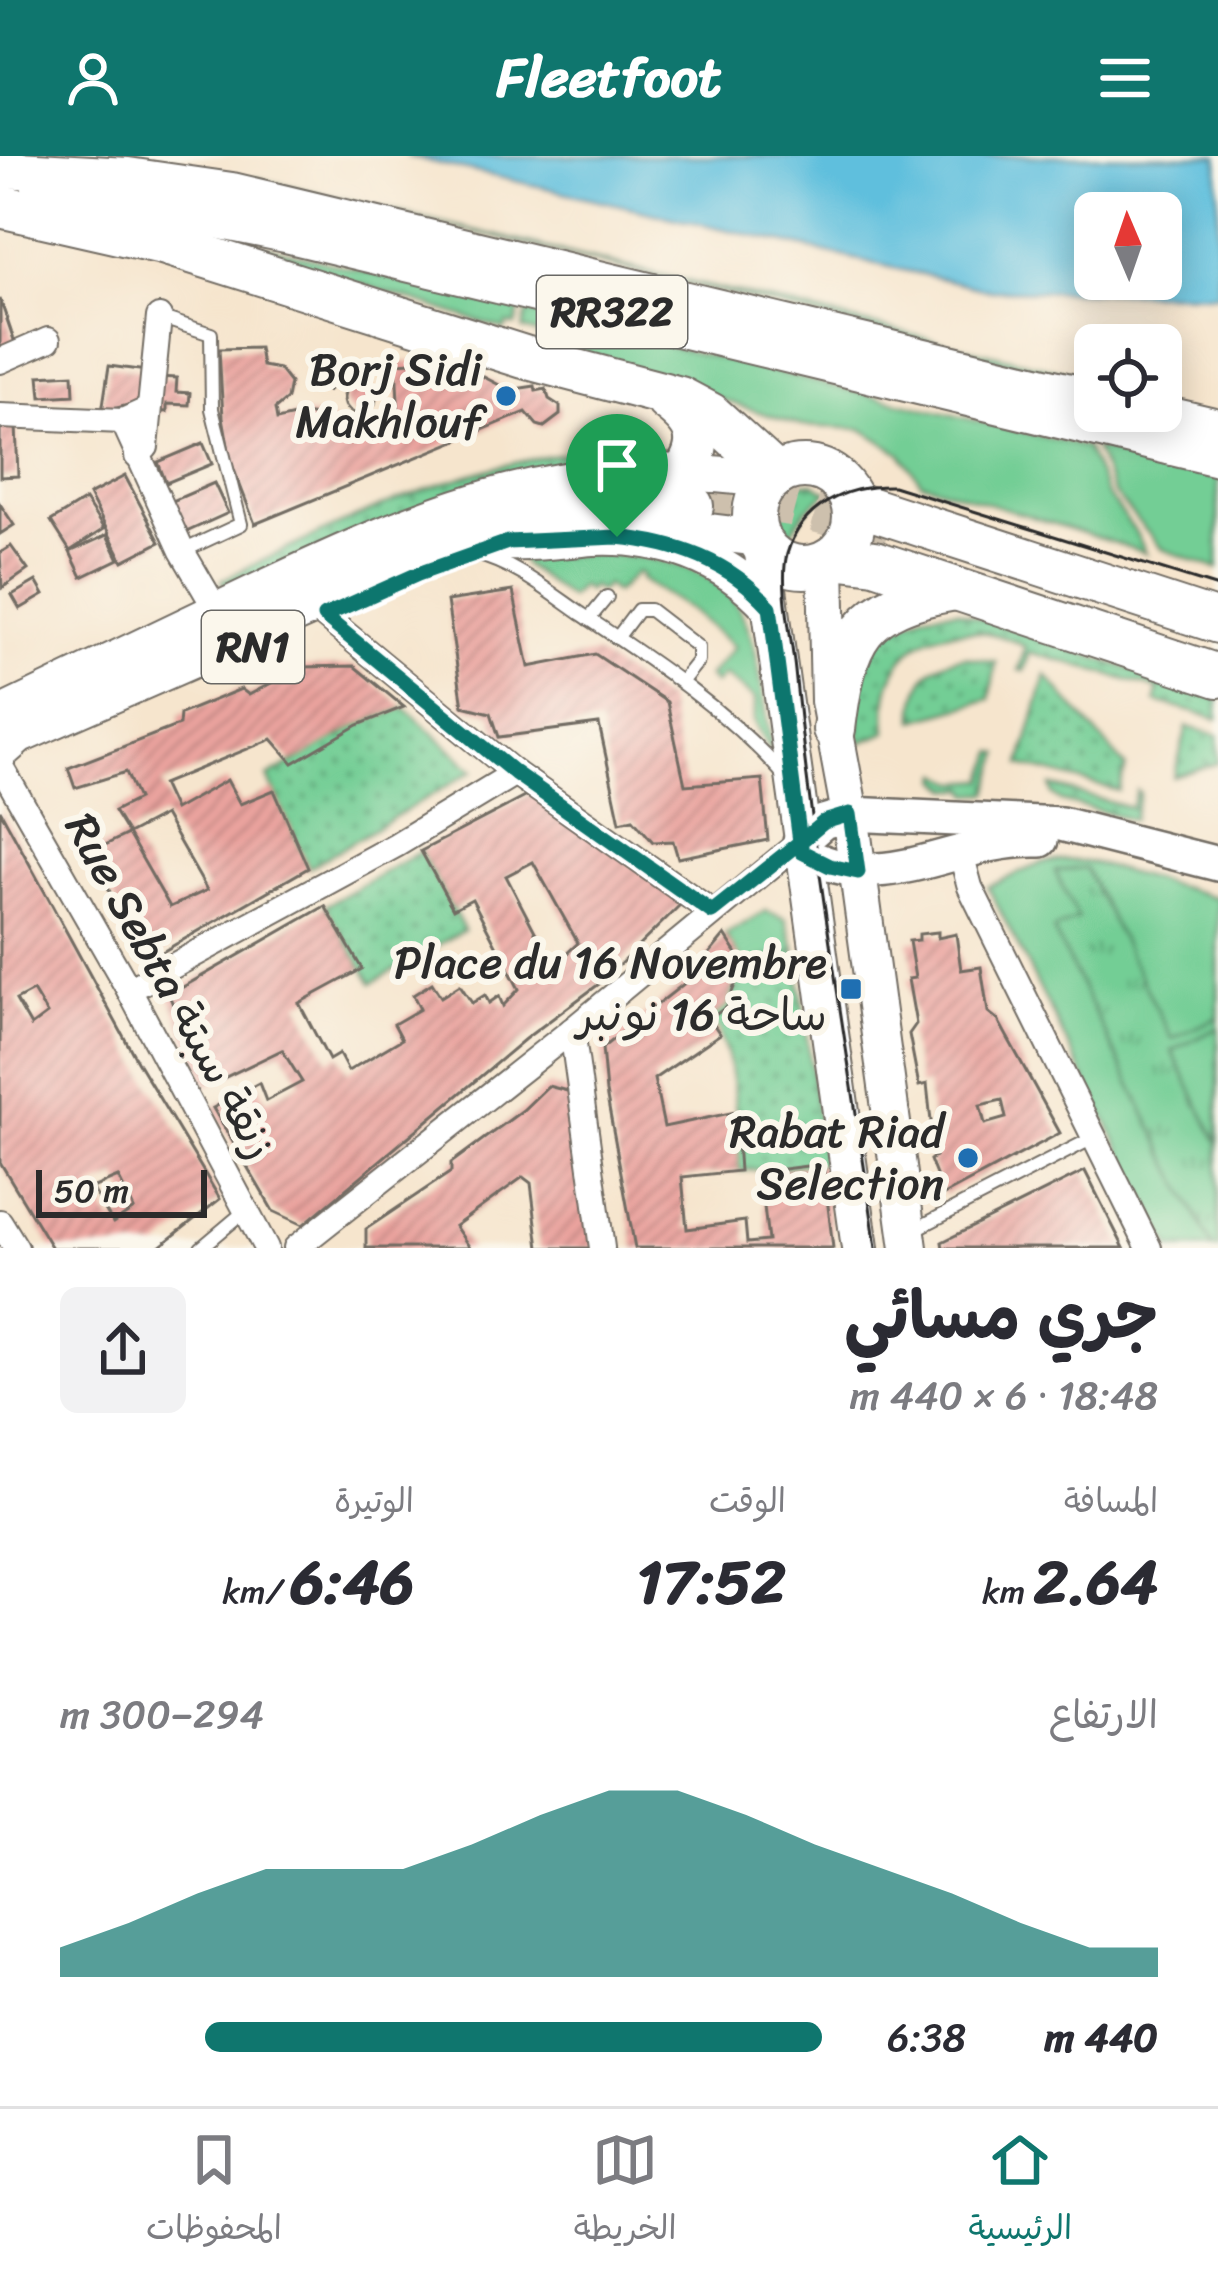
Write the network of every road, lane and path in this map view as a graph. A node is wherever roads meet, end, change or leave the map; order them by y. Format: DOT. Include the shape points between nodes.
graph roads {
  1 [pos="0,169"];
  2 [pos="0,204"];
  3 [pos="159,317"];
  4 [pos="47,340"];
  5 [pos="0,361"];
  6 [pos="1074,393"];
  7 [pos="662,395"];
  8 [pos="149,409"];
  9 [pos="0,416"];
  10 [pos="1182,419"];
  11 [pos="123,421"];
  12 [pos="1218,427"];
  13 [pos="137,456"];
  14 [pos="1218,458"];
  15 [pos="773,478"];
  16 [pos="690,490"];
  17 [pos="853,503"];
  18 [pos="760,542"];
  19 [pos="492,548"];
  20 [pos="182,551"];
  21 [pos="830,560"];
  22 [pos="956,589"];
  23 [pos="607,597"];
  24 [pos="770,607"];
  25 [pos="213,613"];
  26 [pos="324,616"];
  27 [pos="590,619"];
  28 [pos="1218,622"];
  29 [pos="617,638"];
  30 [pos="1218,641"];
  31 [pos="1218,655"];
  32 [pos="1218,676"];
  33 [pos="682,681"];
  34 [pos="0,715"];
  35 [pos="0,729"];
  36 [pos="834,729"];
  37 [pos="0,752"];
  38 [pos="0,765"];
  39 [pos="515,773"];
  40 [pos="794,786"];
  41 [pos="850,814"];
  42 [pos="801,847"];
  43 [pos="960,850"];
  44 [pos="1218,864"];
  45 [pos="858,872"];
  46 [pos="1218,883"];
  47 [pos="712,912"];
  48 [pos="129,990"];
  49 [pos="572,1030"];
  50 [pos="1094,1138"];
  51 [pos="246,1210"];
  52 [pos="0,1222"];
  53 [pos="908,1241"];
  54 [pos="314,1244"];
  55 [pos="16,1248"];
  56 [pos="201,1248"];
  57 [pos="266,1248"];
  58 [pos="602,1248"];
  59 [pos="860,1248"];
  60 [pos="1149,1248"];
  1 -- 6 [label="main road, RR322" via="232,191"];
  2 -- 7 [label="highway" via="164,243"];
  2 -- 14 [label="main road, RR322" via="130,208 244,225"];
  3 -- 8 [label="street"];
  3 -- 20 [label="lane" via="211,334 214,423 241,524"];
  4 -- 5 [label="street"];
  7 -- 15 [label="highway" via="710,414"];
  7 -- 16 [label="highway" via="698,434"];
  8 -- 11 [label="street"];
  8 -- 13 [label="street" via="146,447"];
  9 -- 11 [label="street"];
  10 -- 12 [label="main road"];
  11 -- 13 [label="street"];
  13 -- 20 [label="street"];
  15 -- 16 [label="main road, RN1"];
  15 -- 17 [label="highway, RN1" via="802,467 828,473"];
  15 -- 18 [label="highway" via="755,508"];
  16 -- 25 [label="main road, RN1" via="591,475 486,496 402,525"];
  16 -- 35 [label="highway" via="576,497 449,529"];
  16 -- 37 [label="highway" via="467,536 17,733"];
  17 -- 21 [label="highway" via="853,527"];
  17 -- 28 [label="highway, RN1"];
  18 -- 19 [label="main road, RN1" via="686,527 611,524"];
  18 -- 21 [label="highway, RN1" via="796,566"];
  18 -- 24 [label="main road"];
  19 -- 24 [label="main road" via="617,537 669,544 718,564"];
  19 -- 26 [label="main road, RN1"];
  19 -- 27 [label="lane"];
  20 -- 25 [label="street"];
  21 -- 22 [label="highway, RN1" via="874,562"];
  21 -- 36 [label="main road"];
  22 -- 32 [label="highway, RN1"];
  22 -- 36 [label="highway" via="895,605 861,632 843,665"];
  23 -- 27 [label="lane"];
  24 -- 40 [label="main road"];
  25 -- 34 [label="main road, RN1"];
  26 -- 37 [label="main road, RN1"];
  26 -- 39 [label="street"];
  27 -- 29 [label="lane"];
  29 -- 33 [label="lane"];
  29 -- 33 [label="lane" via="638,610 650,610 698,646 698,661"];
  30 -- 31 [label="highway" via="888,537"];
  33 -- 40 [label="lane"];
  36 -- 41 [label="main road"];
  38 -- 48 [label="street, Rue Sebta زنقة سبتة"];
  39 -- 47 [label="street"];
  39 -- 48 [label="street"];
  40 -- 42 [label="main road"];
  41 -- 42 [label="street" via="824,822"];
  41 -- 44 [label="street" via="1061,824"];
  41 -- 45 [label="main road"];
  42 -- 45 [label="street"];
  42 -- 47 [label="street"];
  42 -- 59 [label="main road"];
  43 -- 45 [label="street"];
  43 -- 46 [label="street" via="1045,841"];
  43 -- 50 [label="street" via="970,887"];
  45 -- 53 [label="main road"];
  47 -- 49 [label="street"];
  48 -- 51 [label="street, Rue Sebta زنقة سبتة"];
  49 -- 54 [label="street"];
  49 -- 58 [label="street"];
  50 -- 53 [label="lane"];
  50 -- 60 [label="street"];
  51 -- 56 [label="lane"];
  51 -- 57 [label="street, Rue Sebta زنقة سبتة"];
  52 -- 55 [label="street"];
}
